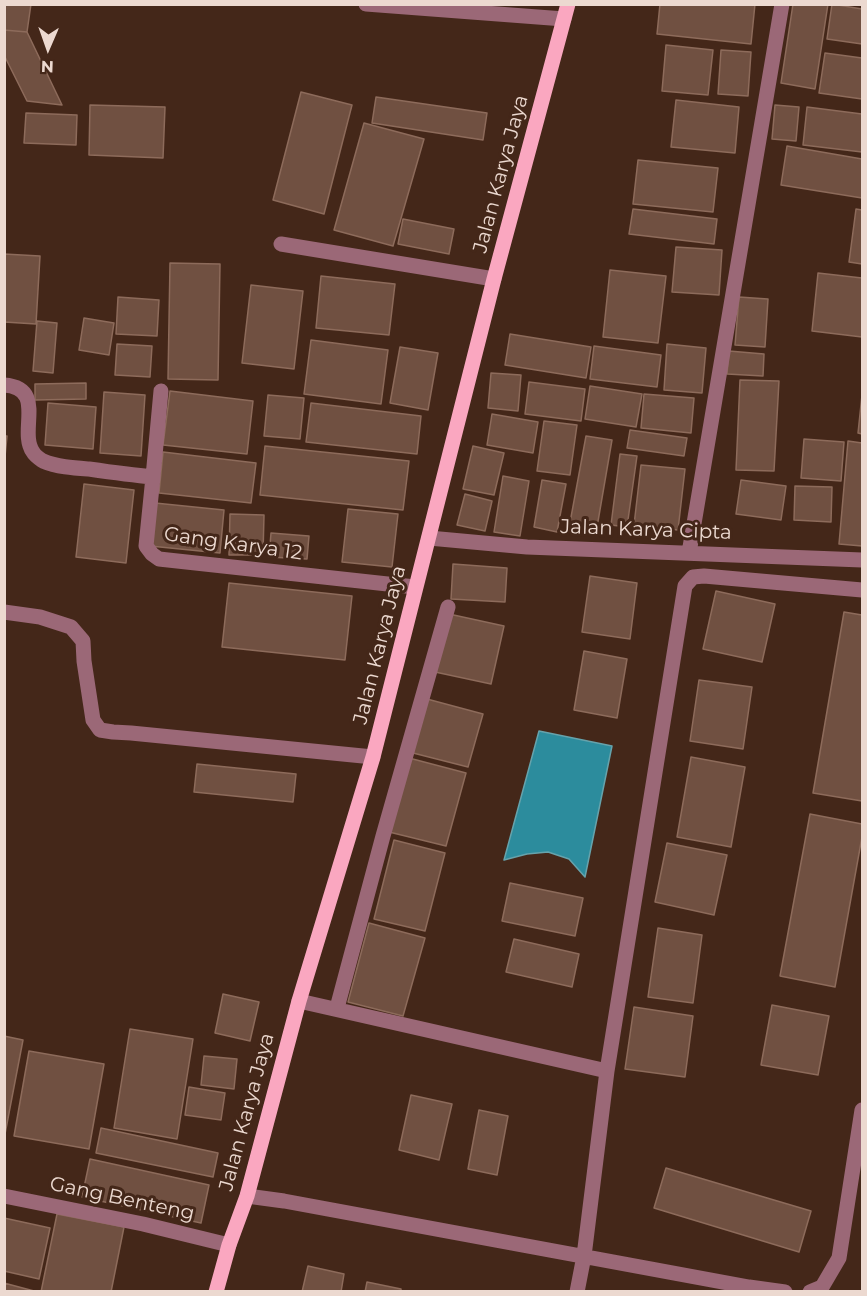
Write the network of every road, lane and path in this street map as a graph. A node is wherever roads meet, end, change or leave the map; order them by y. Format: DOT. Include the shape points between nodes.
graph roads {
  1 [pos="366,4"];
  2 [pos="783,4"];
  3 [pos="566,12"];
  4 [pos="281,244"];
  5 [pos="494,279"];
  6 [pos="4,385"];
  7 [pos="161,392"];
  8 [pos="153,477"];
  9 [pos="429,538"];
  10 [pos="689,553"];
  11 [pos="862,560"];
  12 [pos="415,587"];
  13 [pos="862,590"];
  14 [pos="448,607"];
  15 [pos="4,612"];
  16 [pos="373,757"];
  17 [pos="299,1001"];
  18 [pos="336,1008"];
  19 [pos="607,1071"];
  20 [pos="862,1110"];
  21 [pos="860,1138"];
  22 [pos="4,1196"];
  23 [pos="247,1196"];
  24 [pos="229,1245"];
  25 [pos="584,1256"];
  26 [pos="819,1290"];
  27 [pos="216,1292"];
  28 [pos="577,1292"];
  29 [pos="785,1292"];
  1 -- 3 [label="street"];
  2 -- 10 [label="street"];
  3 -- 5 [label="main road, Jalan Karya Jaya"];
  4 -- 5 [label="street"];
  5 -- 9 [label="main road, Jalan Karya Jaya"];
  6 -- 8 [label="street" via="28,398 29,445 43,461"];
  7 -- 8 [label="street"];
  8 -- 12 [label="street, Gang Karya 12" via="146,546 159,559"];
  9 -- 10 [label="street, Jalan Karya Cipta" via="527,547"];
  9 -- 12 [label="main road, Jalan Karya Jaya"];
  10 -- 11 [label="street, Jalan Karya Cipta"];
  12 -- 16 [label="main road, Jalan Karya Jaya"];
  13 -- 19 [label="street" via="704,576 693,577 685,586"];
  14 -- 18 [label="street"];
  15 -- 16 [label="street" via="71,627 83,641 93,720 100,730"];
  16 -- 17 [label="main road, Jalan Karya Jaya"];
  17 -- 18 [label="street"];
  17 -- 23 [label="main road, Jalan Karya Jaya"];
  18 -- 19 [label="street"];
  19 -- 25 [label="street"];
  20 -- 21 [label="street"];
  21 -- 26 [label="street" via="839,1258"];
  22 -- 24 [label="street, Gang Benteng"];
  23 -- 24 [label="main road, Jalan Karya Jaya"];
  23 -- 25 [label="street"];
  24 -- 27 [label="main road, Jalan Karya Jaya"];
  25 -- 28 [label="street"];
  25 -- 29 [label="street"];
}
